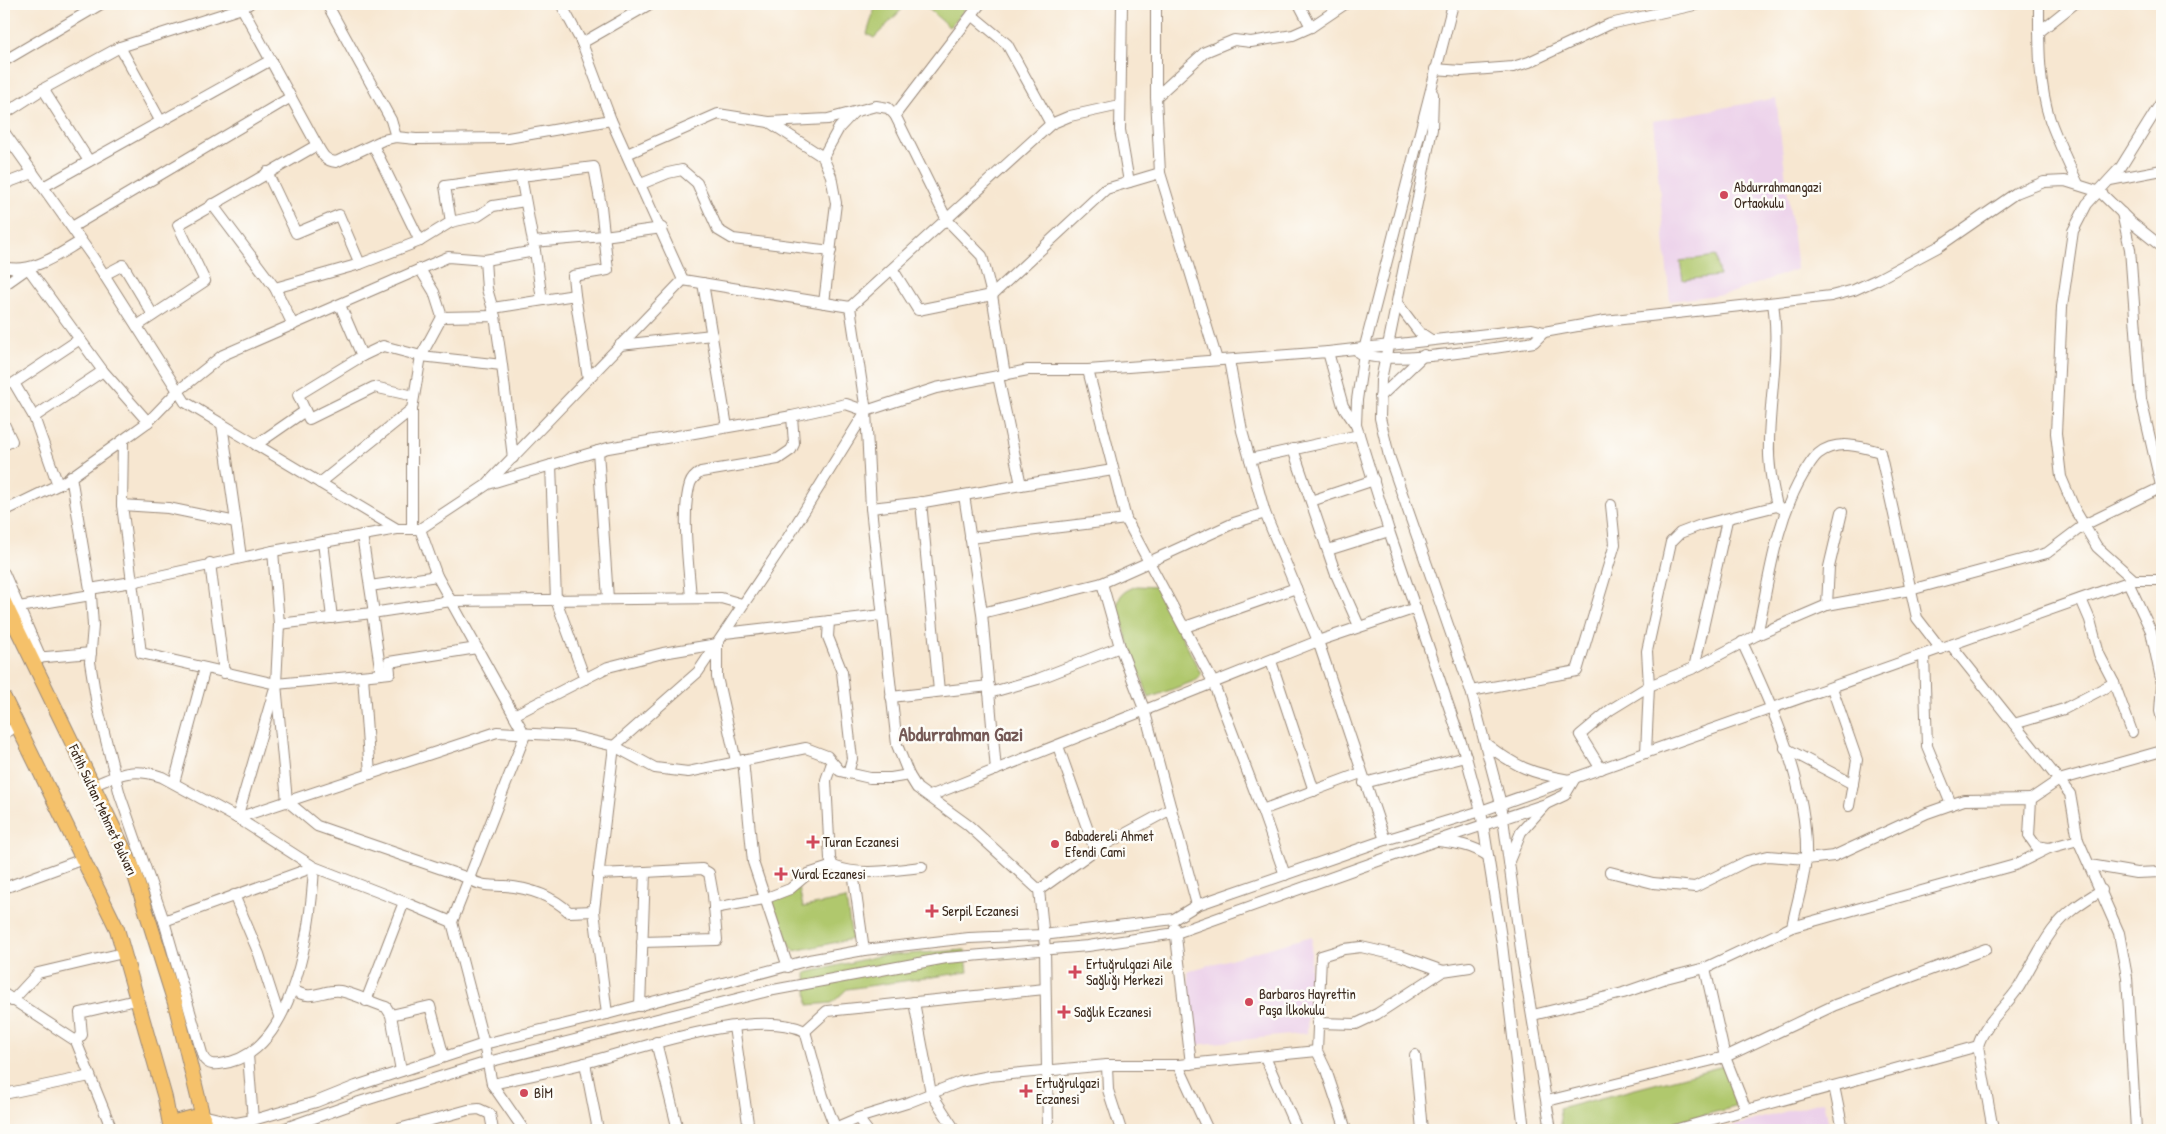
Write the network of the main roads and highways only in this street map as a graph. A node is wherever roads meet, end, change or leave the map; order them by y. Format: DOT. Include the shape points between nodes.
graph roads {
  1 [pos="10,606"];
  2 [pos="4,698"];
  3 [pos="202,1115"];
  4 [pos="168,1128"];
  5 [pos="206,1130"];
  1 -- 3 [label="highway, Fatih Sultan Mehmet Bulvarı" via="132,866 175,1003"];
  2 -- 4 [label="highway" via="117,928 165,1098"];
  3 -- 4 [label="highway"];
  3 -- 5 [label="highway, Fatih Sultan Mehmet Bulvarı"];
}
